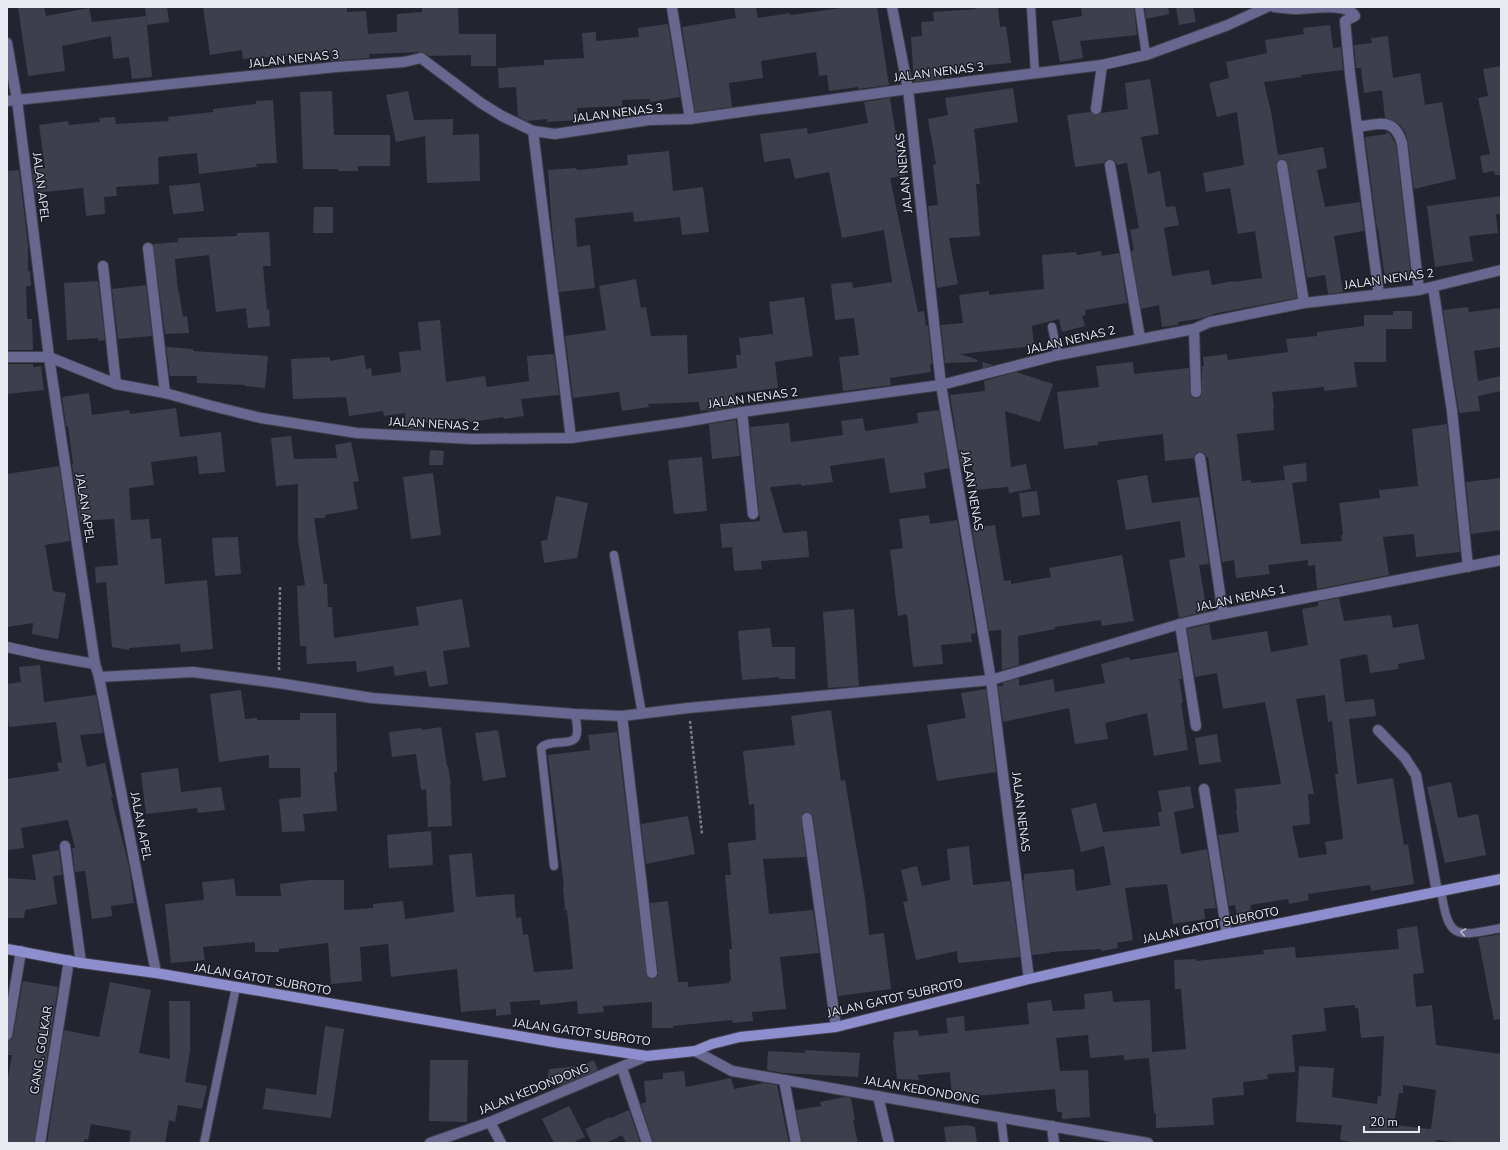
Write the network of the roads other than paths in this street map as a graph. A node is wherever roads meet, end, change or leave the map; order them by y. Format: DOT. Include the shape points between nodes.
graph roads {
  1 [pos="892,7"];
  2 [pos="1031,7"];
  3 [pos="1139,7"];
  4 [pos="1266,7"];
  5 [pos="1274,7"];
  6 [pos="672,8"];
  7 [pos="7,43"];
  8 [pos="1146,55"];
  9 [pos="1102,65"];
  10 [pos="1035,73"];
  11 [pos="908,89"];
  12 [pos="18,100"];
  13 [pos="7,101"];
  14 [pos="1096,110"];
  15 [pos="690,119"];
  16 [pos="1358,127"];
  17 [pos="533,131"];
  18 [pos="1110,165"];
  19 [pos="1282,165"];
  20 [pos="148,248"];
  21 [pos="103,266"];
  22 [pos="1501,270"];
  23 [pos="1434,287"];
  24 [pos="1419,290"];
  25 [pos="1379,295"];
  26 [pos="1304,303"];
  27 [pos="1052,328"];
  28 [pos="1194,329"];
  29 [pos="1140,338"];
  30 [pos="1058,355"];
  31 [pos="7,357"];
  32 [pos="50,358"];
  33 [pos="116,384"];
  34 [pos="941,385"];
  35 [pos="1196,392"];
  36 [pos="164,393"];
  37 [pos="742,412"];
  38 [pos="571,438"];
  39 [pos="1200,458"];
  40 [pos="753,514"];
  41 [pos="614,555"];
  42 [pos="1501,560"];
  43 [pos="1468,567"];
  44 [pos="1223,614"];
  45 [pos="1180,624"];
  46 [pos="7,647"];
  47 [pos="95,664"];
  48 [pos="99,676"];
  49 [pos="991,680"];
  50 [pos="575,714"];
  51 [pos="642,714"];
  52 [pos="622,716"];
  53 [pos="1196,726"];
  54 [pos="1378,730"];
  55 [pos="1204,789"];
  56 [pos="807,818"];
  57 [pos="65,846"];
  58 [pos="554,866"];
  59 [pos="1501,879"];
  60 [pos="1439,892"];
  61 [pos="1501,928"];
  62 [pos="1227,934"];
  63 [pos="7,949"];
  64 [pos="21,951"];
  65 [pos="69,960"];
  66 [pos="81,962"];
  67 [pos="156,973"];
  68 [pos="652,973"];
  69 [pos="1029,979"];
  70 [pos="236,987"];
  71 [pos="836,1027"];
  72 [pos="7,1035"];
  73 [pos="695,1051"];
  74 [pos="647,1056"];
  75 [pos="622,1068"];
  76 [pos="784,1080"];
  77 [pos="878,1096"];
  78 [pos="1001,1117"];
  79 [pos="490,1122"];
  80 [pos="1052,1126"];
  81 [pos="40,1143"];
  82 [pos="204,1143"];
  83 [pos="430,1143"];
  84 [pos="501,1143"];
  85 [pos="647,1143"];
  86 [pos="796,1143"];
  87 [pos="889,1143"];
  88 [pos="1004,1143"];
  89 [pos="1054,1143"];
  90 [pos="1148,1143"];
  1 -- 11 [label="street, JALAN NENAS"];
  2 -- 10 [label="lane"];
  3 -- 8 [label="lane"];
  4 -- 8 [label="street, JALAN NENAS 3" via="1228,25"];
  5 -- 16 [label="street" via="1341,8 1354,14 1355,16 1346,21"];
  6 -- 15 [label="street"];
  7 -- 12 [label="street, JALAN APEL"];
  8 -- 9 [label="street, JALAN NENAS 3"];
  9 -- 10 [label="street, JALAN NENAS 3"];
  9 -- 14 [label="street"];
  10 -- 11 [label="street, JALAN NENAS 3"];
  11 -- 15 [label="street, JALAN NENAS 3"];
  11 -- 34 [label="street, JALAN NENAS"];
  12 -- 13 [label="street, JALAN NENAS 3"];
  12 -- 17 [label="street, JALAN NENAS 3" via="404,62 421,58 481,103"];
  12 -- 32 [label="street, JALAN APEL"];
  15 -- 17 [label="street, JALAN NENAS 3" via="649,120 555,134"];
  16 -- 24 [label="street" via="1382,124 1394,126 1399,132"];
  16 -- 25 [label="street"];
  17 -- 38 [label="street"];
  18 -- 29 [label="street"];
  19 -- 26 [label="street"];
  20 -- 36 [label="street"];
  21 -- 33 [label="street"];
  22 -- 23 [label="street, JALAN NENAS 2"];
  23 -- 24 [label="street, JALAN NENAS 2"];
  23 -- 43 [label="street" via="1452,411"];
  24 -- 25 [label="street, JALAN NENAS 2"];
  25 -- 26 [label="street, JALAN NENAS 2"];
  26 -- 28 [label="street, JALAN NENAS 2" via="1210,322"];
  27 -- 30 [label="lane"];
  28 -- 29 [label="street, JALAN NENAS 2"];
  28 -- 35 [label="street"];
  29 -- 30 [label="street, JALAN NENAS 2"];
  30 -- 34 [label="street, JALAN NENAS 2"];
  31 -- 32 [label="street, JALAN NENAS 2"];
  32 -- 33 [label="street, JALAN NENAS 2"];
  32 -- 47 [label="street, JALAN APEL"];
  33 -- 36 [label="street, JALAN NENAS 2"];
  34 -- 37 [label="street, JALAN NENAS 2"];
  34 -- 49 [label="street, JALAN NENAS"];
  36 -- 38 [label="street, JALAN NENAS 2" via="261,418 357,433 473,439"];
  37 -- 38 [label="street, JALAN NENAS 2"];
  37 -- 40 [label="street"];
  39 -- 44 [label="street"];
  41 -- 51 [label="lane"];
  42 -- 43 [label="street, JALAN NENAS 1"];
  43 -- 44 [label="street, JALAN NENAS 1"];
  44 -- 45 [label="street, JALAN NENAS 1"];
  45 -- 49 [label="street, JALAN NENAS 1"];
  45 -- 53 [label="street"];
  46 -- 47 [label="street"];
  47 -- 48 [label="street, JALAN APEL"];
  48 -- 50 [label="street, JALAN NENAS 1" via="193,672 372,698"];
  48 -- 67 [label="street, JALAN APEL"];
  49 -- 51 [label="street, JALAN NENAS 1"];
  49 -- 69 [label="street, JALAN NENAS"];
  50 -- 52 [label="street, JALAN NENAS 1"];
  50 -- 58 [label="lane" via="577,736 573,740 548,744 541,748"];
  51 -- 52 [label="street, JALAN NENAS 1"];
  52 -- 68 [label="street"];
  54 -- 60 [label="street" via="1406,758 1416,775"];
  55 -- 62 [label="street"];
  56 -- 71 [label="street"];
  57 -- 66 [label="street"];
  59 -- 60 [label="main road, JALAN GATOT SUBROTO"];
  61 -- 60 [label="lane, one-way" via="1464,934 1454,930 1445,915"];
  60 -- 62 [label="main road, JALAN GATOT SUBROTO"];
  62 -- 69 [label="main road, JALAN GATOT SUBROTO"];
  63 -- 64 [label="main road, JALAN GATOT SUBROTO"];
  64 -- 65 [label="main road, JALAN GATOT SUBROTO"];
  64 -- 72 [label="street"];
  65 -- 66 [label="main road, JALAN GATOT SUBROTO"];
  65 -- 81 [label="street, GANG. GOLKAR"];
  66 -- 67 [label="main road, JALAN GATOT SUBROTO"];
  67 -- 70 [label="main road, JALAN GATOT SUBROTO"];
  69 -- 71 [label="main road, JALAN GATOT SUBROTO"];
  70 -- 74 [label="main road, JALAN GATOT SUBROTO"];
  70 -- 82 [label="lane"];
  71 -- 73 [label="main road, JALAN GATOT SUBROTO" via="740,1037"];
  73 -- 74 [label="main road, JALAN GATOT SUBROTO"];
  73 -- 76 [label="street, JALAN KEDONDONG" via="732,1071"];
  74 -- 75 [label="street, JALAN KEDONDONG"];
  75 -- 79 [label="street, JALAN KEDONDONG"];
  75 -- 85 [label="street"];
  76 -- 77 [label="street, JALAN KEDONDONG"];
  76 -- 86 [label="street"];
  77 -- 78 [label="street, JALAN KEDONDONG"];
  77 -- 87 [label="street"];
  78 -- 80 [label="street, JALAN KEDONDONG"];
  78 -- 88 [label="lane"];
  79 -- 83 [label="street, JALAN KEDONDONG"];
  79 -- 84 [label="street"];
  80 -- 89 [label="street"];
  80 -- 90 [label="street, JALAN KEDONDONG"];
}
